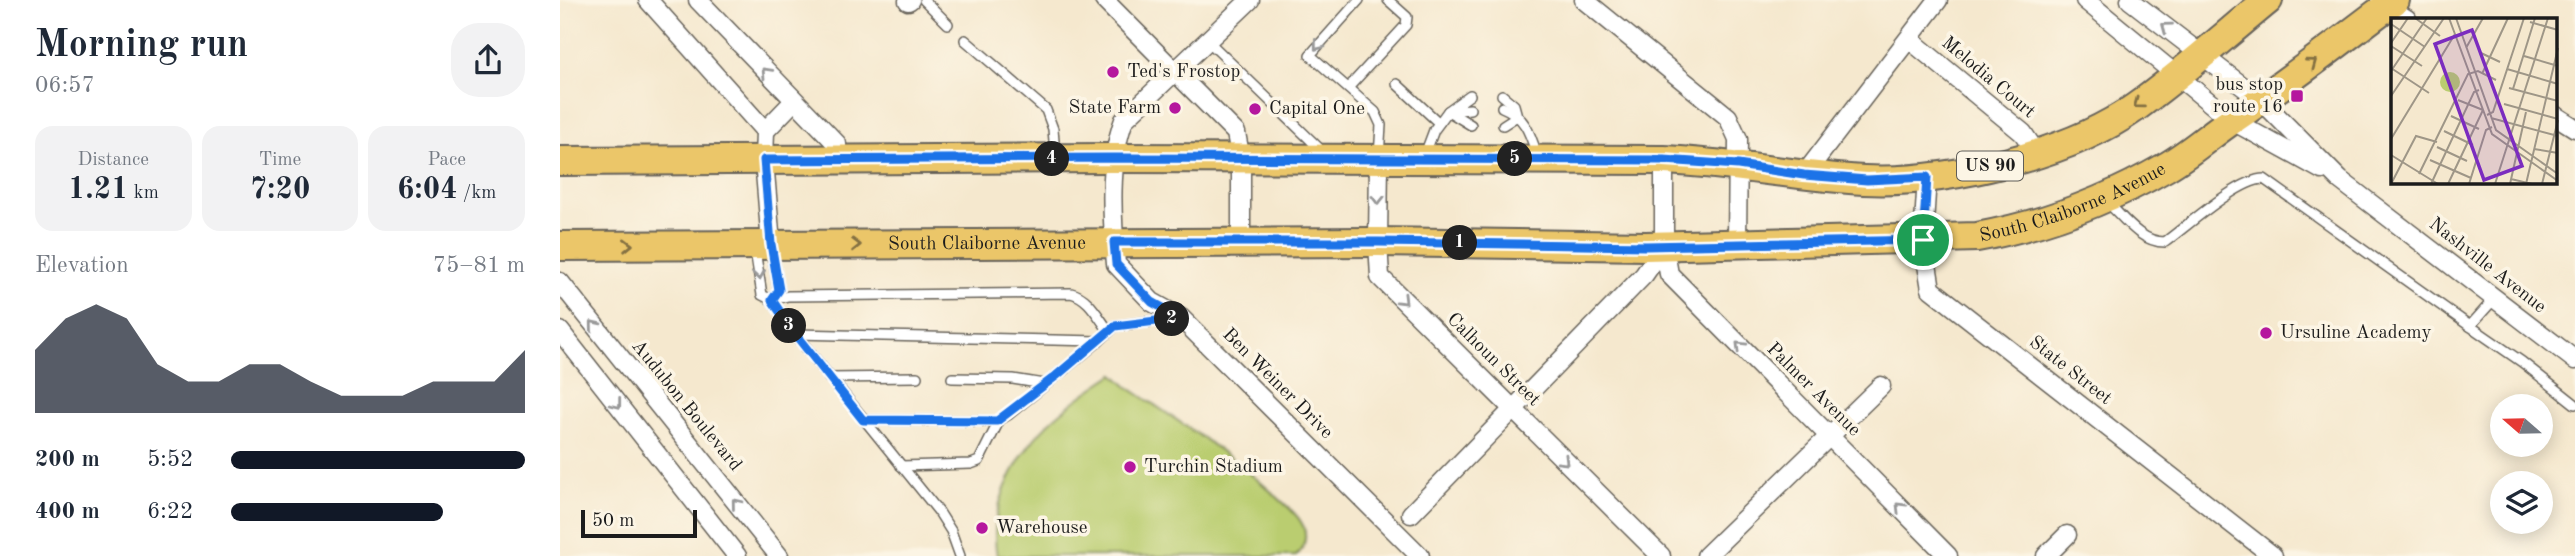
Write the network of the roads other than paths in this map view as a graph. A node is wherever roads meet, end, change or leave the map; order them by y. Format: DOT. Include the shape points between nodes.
graph roads {
  1 [pos="648,0"];
  2 [pos="698,0"];
  3 [pos="914,0"];
  4 [pos="1104,0"];
  5 [pos="1250,0"];
  6 [pos="1359,0"];
  7 [pos="1388,0"];
  8 [pos="1584,0"];
  9 [pos="1938,0"];
  10 [pos="2085,0"];
  11 [pos="2130,0"];
  12 [pos="2268,0"];
  13 [pos="2392,6"];
  14 [pos="948,24"];
  15 [pos="1909,38"];
  16 [pos="965,40"];
  17 [pos="1207,40"];
  18 [pos="2202,54"];
  19 [pos="1175,71"];
  20 [pos="2175,75"];
  21 [pos="1397,83"];
  22 [pos="1348,88"];
  23 [pos="1502,94"];
  24 [pos="1470,95"];
  25 [pos="794,101"];
  26 [pos="2262,101"];
  27 [pos="1502,107"];
  28 [pos="1470,108"];
  29 [pos="1448,111"];
  30 [pos="1517,116"];
  31 [pos="2557,117"];
  32 [pos="2231,121"];
  33 [pos="1439,123"];
  34 [pos="1471,125"];
  35 [pos="1503,125"];
  36 [pos="2575,128"];
  37 [pos="765,131"];
  38 [pos="2037,154"];
  39 [pos="1114,158"];
  40 [pos="1329,158"];
  41 [pos="1055,159"];
  42 [pos="1378,159"];
  43 [pos="1423,159"];
  44 [pos="764,160"];
  45 [pos="837,160"];
  46 [pos="1241,160"];
  47 [pos="1538,160"];
  48 [pos="1664,160"];
  49 [pos="560,161"];
  50 [pos="701,161"];
  51 [pos="1738,165"];
  52 [pos="1804,175"];
  53 [pos="560,176"];
  54 [pos="1927,177"];
  55 [pos="2340,180"];
  56 [pos="2104,199"];
  57 [pos="1923,240"];
  58 [pos="1114,242"];
  59 [pos="1241,242"];
  60 [pos="1378,242"];
  61 [pos="1737,243"];
  62 [pos="763,245"];
  63 [pos="560,246"];
  64 [pos="1664,246"];
  65 [pos="560,282"];
  66 [pos="2495,299"];
  67 [pos="772,300"];
  68 [pos="1181,318"];
  69 [pos="2470,326"];
  70 [pos="560,331"];
  71 [pos="1109,331"];
  72 [pos="795,334"];
  73 [pos="1099,341"];
  74 [pos="2575,360"];
  75 [pos="917,377"];
  76 [pos="829,378"];
  77 [pos="952,378"];
  78 [pos="1044,384"];
  79 [pos="1881,386"];
  80 [pos="2575,404"];
  81 [pos="1514,411"];
  82 [pos="1000,419"];
  83 [pos="863,420"];
  84 [pos="1829,435"];
  85 [pos="901,466"];
  86 [pos="1411,514"];
  87 [pos="2067,535"];
  88 [pos="737,556"];
  89 [pos="779,556"];
  90 [pos="960,556"];
  91 [pos="1420,556"];
  92 [pos="1661,556"];
  93 [pos="1706,556"];
  94 [pos="1948,556"];
  95 [pos="2046,556"];
  96 [pos="2273,556"];
  1 -- 37 [label="street"];
  25 -- 2 [label="street, one-way"];
  3 -- 14 [label="lane"];
  4 -- 19 [label="street"];
  5 -- 17 [label="street, Ben Weiner Drive"];
  6 -- 22 [label="lane, one-way" via="1310,55"];
  7 -- 22 [label="lane" via="1407,17 1406,25"];
  8 -- 51 [label="street" via="1728,117 1738,139"];
  9 -- 15 [label="street"];
  10 -- 20 [label="street, Nashville Avenue"];
  18 -- 11 [label="street, Nashville Avenue, one-way"];
  12 -- 18 [label="main road, US 90"];
  26 -- 13 [label="main road, South Claiborne Avenue, one-way"];
  15 -- 38 [label="street, Melodia Court" via="2023,133"];
  15 -- 52 [label="street"];
  16 -- 41 [label="lane" via="1046,110"];
  17 -- 19 [label="street, Ben Weiner Drive"];
  17 -- 40 [label="lane"];
  18 -- 20 [label="main road, US 90"];
  18 -- 26 [label="street, Nashville Avenue"];
  19 -- 39 [label="street, Ben Weiner Drive" via="1124,120"];
  19 -- 46 [label="street" via="1236,133"];
  20 -- 32 [label="street, Nashville Avenue"];
  20 -- 38 [label="main road, US 90, one-way" via="2135,108"];
  21 -- 33 [label="lane"];
  22 -- 42 [label="lane" via="1375,112 1381,125"];
  23 -- 30 [label="lane" via="1514,105"];
  24 -- 29 [label="lane"];
  25 -- 37 [label="street"];
  25 -- 45 [label="street" via="837,144"];
  26 -- 32 [label="main road, South Claiborne Avenue"];
  26 -- 55 [label="street, Nashville Avenue"];
  27 -- 30 [label="lane"];
  28 -- 29 [label="lane"];
  29 -- 33 [label="lane"];
  29 -- 34 [label="lane"];
  30 -- 35 [label="lane"];
  30 -- 47 [label="lane" via="1527,126"];
  31 -- 36 [label="street"];
  32 -- 55 [label="street, Nashville Avenue"];
  32 -- 56 [label="main road, South Claiborne Avenue" via="2169,166"];
  33 -- 43 [label="lane"];
  37 -- 44 [label="street"];
  38 -- 54 [label="main road, US 90"];
  39 -- 41 [label="main road, US 90"];
  39 -- 46 [label="main road, US 90"];
  39 -- 58 [label="street, Ben Weiner Drive"];
  40 -- 42 [label="main road, US 90"];
  40 -- 46 [label="main road, US 90"];
  41 -- 45 [label="main road, US 90"];
  42 -- 43 [label="main road, US 90"];
  42 -- 60 [label="street, Calhoun Street, one-way"];
  43 -- 47 [label="main road, US 90"];
  44 -- 45 [label="main road, US 90"];
  44 -- 50 [label="main road, US 90"];
  44 -- 62 [label="street"];
  46 -- 59 [label="street"];
  47 -- 48 [label="main road, US 90"];
  48 -- 51 [label="main road, US 90"];
  48 -- 64 [label="street, Palmer Avenue"];
  49 -- 50 [label="main road, US 90"];
  50 -- 53 [label="main road"];
  51 -- 52 [label="main road, US 90"];
  51 -- 61 [label="street"];
  52 -- 54 [label="main road, US 90" via="1867,180"];
  54 -- 57 [label="street, State Street"];
  55 -- 66 [label="street, Nashville Avenue"];
  56 -- 57 [label="main road, South Claiborne Avenue" via="2015,230"];
  56 -- 69 [label="lane" via="2143,236 2165,242 2228,195 2264,179"];
  57 -- 61 [label="main road, South Claiborne Avenue"];
  57 -- 96 [label="street, State Street" via="1931,289"];
  58 -- 59 [label="main road, South Claiborne Avenue"];
  62 -- 58 [label="main road, South Claiborne Avenue, one-way"];
  58 -- 68 [label="street, Ben Weiner Drive" via="1116,264 1152,302"];
  59 -- 60 [label="main road, South Claiborne Avenue"];
  60 -- 64 [label="main road, South Claiborne Avenue"];
  60 -- 81 [label="street, Calhoun Street, one-way" via="1380,277"];
  61 -- 64 [label="main road, South Claiborne Avenue"];
  63 -- 62 [label="main road, South Claiborne Avenue, one-way"];
  62 -- 67 [label="lane" via="779,290"];
  62 -- 67 [label="lane, one-way" via="762,295"];
  64 -- 81 [label="street" via="1644,275"];
  84 -- 64 [label="street, Palmer Avenue, one-way" via="1669,274"];
  89 -- 65 [label="street, Audubon Boulevard, one-way"];
  66 -- 69 [label="lane"];
  66 -- 74 [label="street, Nashville Avenue"];
  67 -- 71 [label="lane" via="788,296 1071,293 1080,295"];
  67 -- 72 [label="lane"];
  68 -- 71 [label="lane" via="1115,326"];
  68 -- 91 [label="street, Ben Weiner Drive"];
  69 -- 80 [label="lane"];
  70 -- 88 [label="street, one-way"];
  71 -- 73 [label="lane"];
  72 -- 73 [label="lane"];
  72 -- 76 [label="lane"];
  73 -- 78 [label="lane"];
  75 -- 76 [label="lane"];
  76 -- 83 [label="lane"];
  77 -- 78 [label="lane"];
  78 -- 82 [label="lane"];
  79 -- 84 [label="street"];
  81 -- 86 [label="street"];
  81 -- 92 [label="street, Calhoun Street, one-way"];
  82 -- 83 [label="lane"];
  82 -- 85 [label="lane" via="979,461"];
  83 -- 85 [label="lane"];
  84 -- 93 [label="street"];
  94 -- 84 [label="street, Palmer Avenue, one-way"];
  85 -- 90 [label="lane" via="939,512"];
  87 -- 95 [label="street"];
}
